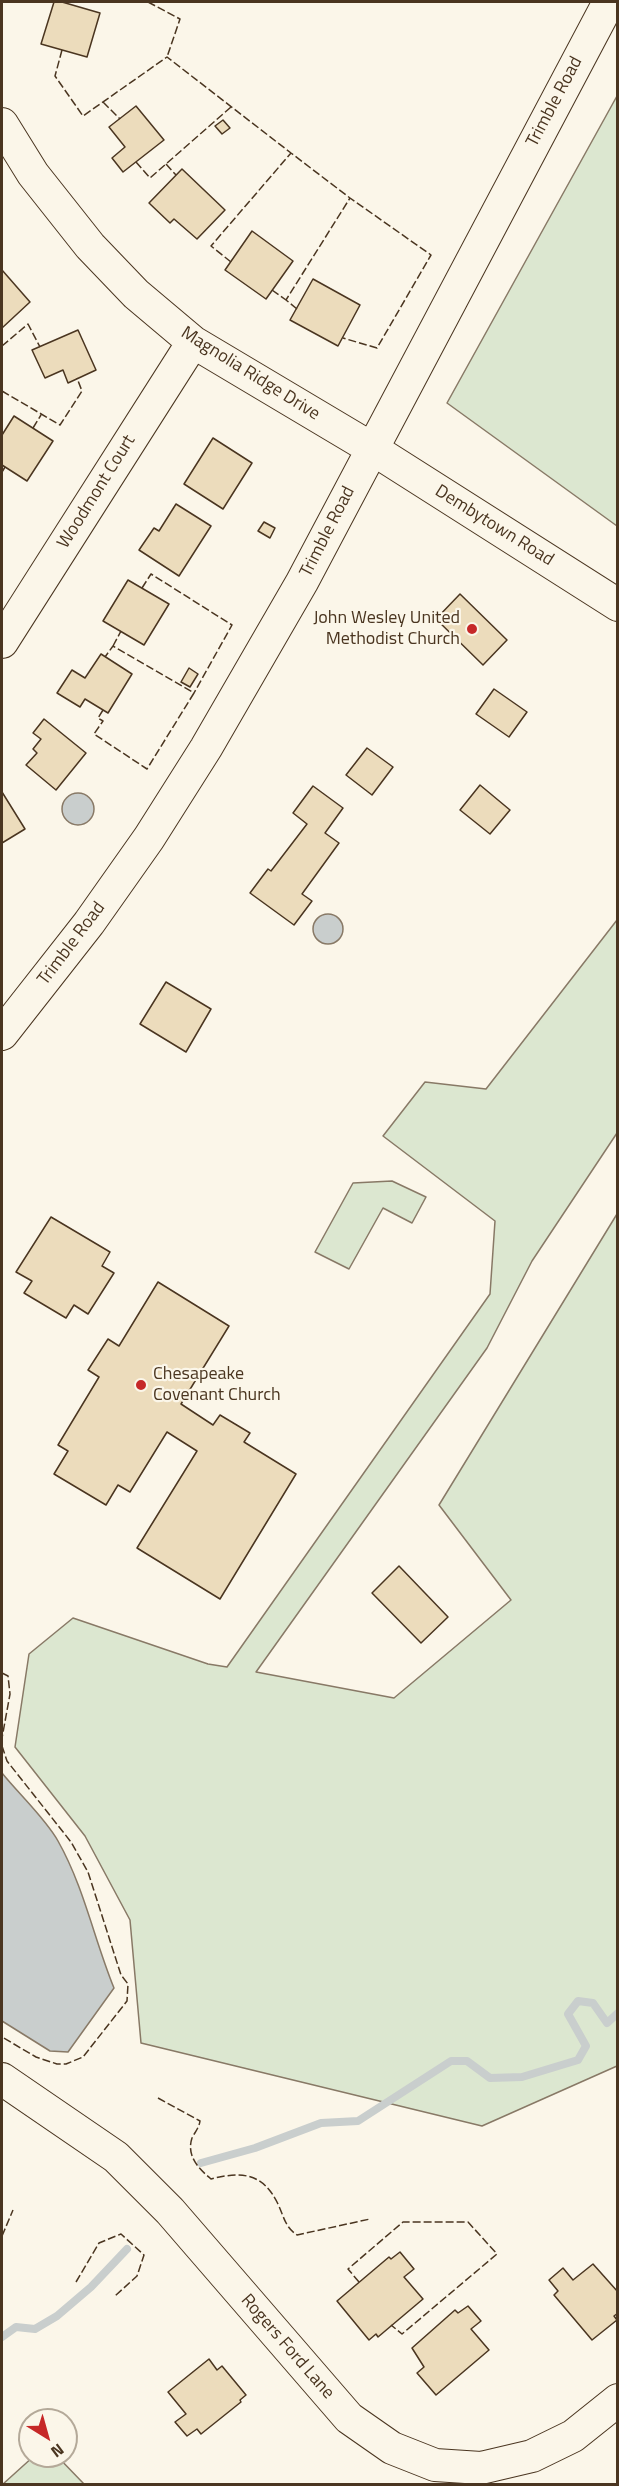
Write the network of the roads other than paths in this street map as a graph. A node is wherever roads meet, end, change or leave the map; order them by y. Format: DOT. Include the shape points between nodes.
graph roads {
  1 [pos="609,2"];
  2 [pos="2,124"];
  3 [pos="193,342"];
  4 [pos="371,448"];
  5 [pos="618,604"];
  6 [pos="2,642"];
  7 [pos="2,1034"];
  8 [pos="2,2079"];
  9 [pos="618,2400"];
  10 [pos="459,2475"];
  1 -- 4 [label="street, Trimble Road"];
  2 -- 3 [label="street, Magnolia Ridge Drive" via="33,174 90,246 136,294"];
  3 -- 4 [label="street, Magnolia Ridge Drive"];
  3 -- 6 [label="street, Woodmont Court"];
  4 -- 5 [label="street, Dembytown Road"];
  4 -- 7 [label="street, Trimble Road" via="302,582 200,758 89,923"];
  8 -- 10 [label="street, Rogers Ford Lane" via="116,2157 170,2211 349,2418 392,2448"];
  9 -- 10 [label="street, Rogers Ford Lane" via="573,2436 532,2456"];
}
